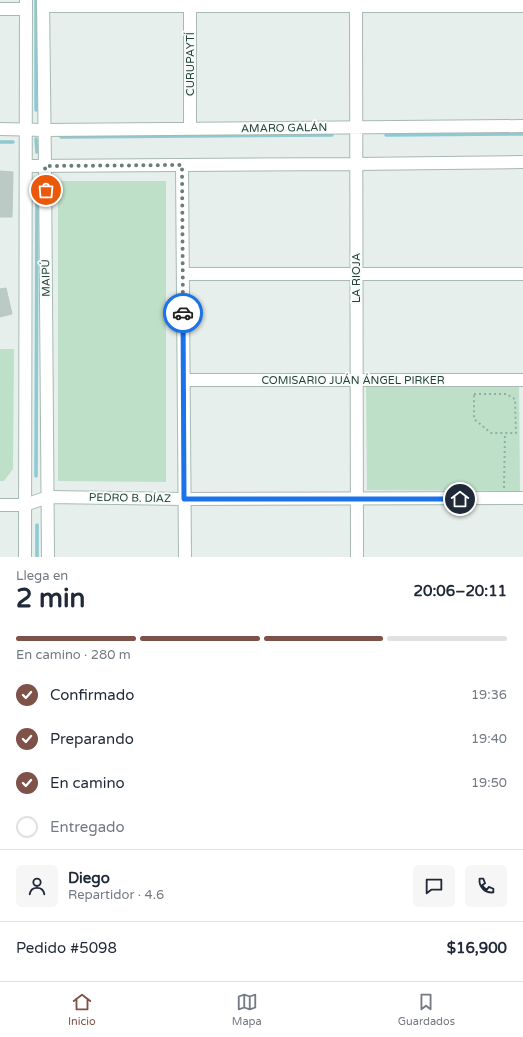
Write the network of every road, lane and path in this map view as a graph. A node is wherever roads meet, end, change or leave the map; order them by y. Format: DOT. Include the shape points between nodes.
graph roads {
  1 [pos="43,3"];
  2 [pos="190,3"];
  3 [pos="356,3"];
  4 [pos="26,5"];
  5 [pos="523,6"];
  6 [pos="0,9"];
  7 [pos="523,126"];
  8 [pos="356,128"];
  9 [pos="0,129"];
  10 [pos="26,129"];
  11 [pos="190,129"];
  12 [pos="45,130"];
  13 [pos="523,162"];
  14 [pos="356,164"];
  15 [pos="182,165"];
  16 [pos="26,166"];
  17 [pos="45,166"];
  18 [pos="356,273"];
  19 [pos="183,274"];
  20 [pos="523,274"];
  21 [pos="184,380"];
  22 [pos="357,380"];
  23 [pos="523,380"];
  24 [pos="504,433"];
  25 [pos="48,497"];
  26 [pos="523,498"];
  27 [pos="184,499"];
  28 [pos="357,499"];
  29 [pos="504,499"];
  30 [pos="24,505"];
  31 [pos="0,506"];
  32 [pos="25,557"];
  33 [pos="48,557"];
  34 [pos="185,557"];
  35 [pos="357,557"];
  1 -- 2 [label="street"];
  1 -- 12 [label="street, MAIPÚ"];
  2 -- 3 [label="street"];
  2 -- 11 [label="street, CURUPAYTÍ"];
  3 -- 5 [label="street"];
  3 -- 8 [label="street, LA RIOJA"];
  4 -- 6 [label="street"];
  4 -- 10 [label="street, MAIPÚ"];
  7 -- 8 [label="street, AMARO GALÁN"];
  8 -- 11 [label="street, AMARO GALÁN"];
  8 -- 14 [label="street, LA RIOJA"];
  9 -- 10 [label="street"];
  10 -- 12 [label="street, AMARO GALÁN"];
  10 -- 16 [label="street, MAIPÚ"];
  11 -- 12 [label="street, AMARO GALÁN"];
  12 -- 17 [label="street, MAIPÚ"];
  13 -- 14 [label="street"];
  14 -- 15 [label="street"];
  14 -- 18 [label="street, LA RIOJA"];
  15 -- 17 [label="street"];
  15 -- 19 [label="street"];
  16 -- 17 [label="street"];
  16 -- 30 [label="street, MAIPÚ"];
  17 -- 25 [label="street, MAIPÚ"];
  18 -- 19 [label="street"];
  18 -- 20 [label="street"];
  18 -- 22 [label="street, LA RIOJA"];
  19 -- 21 [label="street"];
  21 -- 22 [label="street, COMISARIO JUÁN ÁNGEL PIRKER"];
  21 -- 27 [label="street"];
  22 -- 23 [label="street, COMISARIO JUÁN ÁNGEL PIRKER"];
  22 -- 28 [label="street, LA RIOJA"];
  24 -- 24 [label="path" via="491,433 474,419 474,394 506,394 515,399 516,434"];
  24 -- 29 [label="path"];
  25 -- 27 [label="street, PEDRO B. DÍAZ"];
  25 -- 30 [label="street, PEDRO B. DÍAZ"];
  25 -- 33 [label="street, MAIPÚ"];
  26 -- 29 [label="street, PEDRO B. DÍAZ"];
  27 -- 28 [label="street, PEDRO B. DÍAZ"];
  27 -- 34 [label="street"];
  28 -- 29 [label="street, PEDRO B. DÍAZ"];
  28 -- 35 [label="street, LA RIOJA"];
  30 -- 31 [label="street"];
  30 -- 32 [label="street, MAIPÚ"];
}
